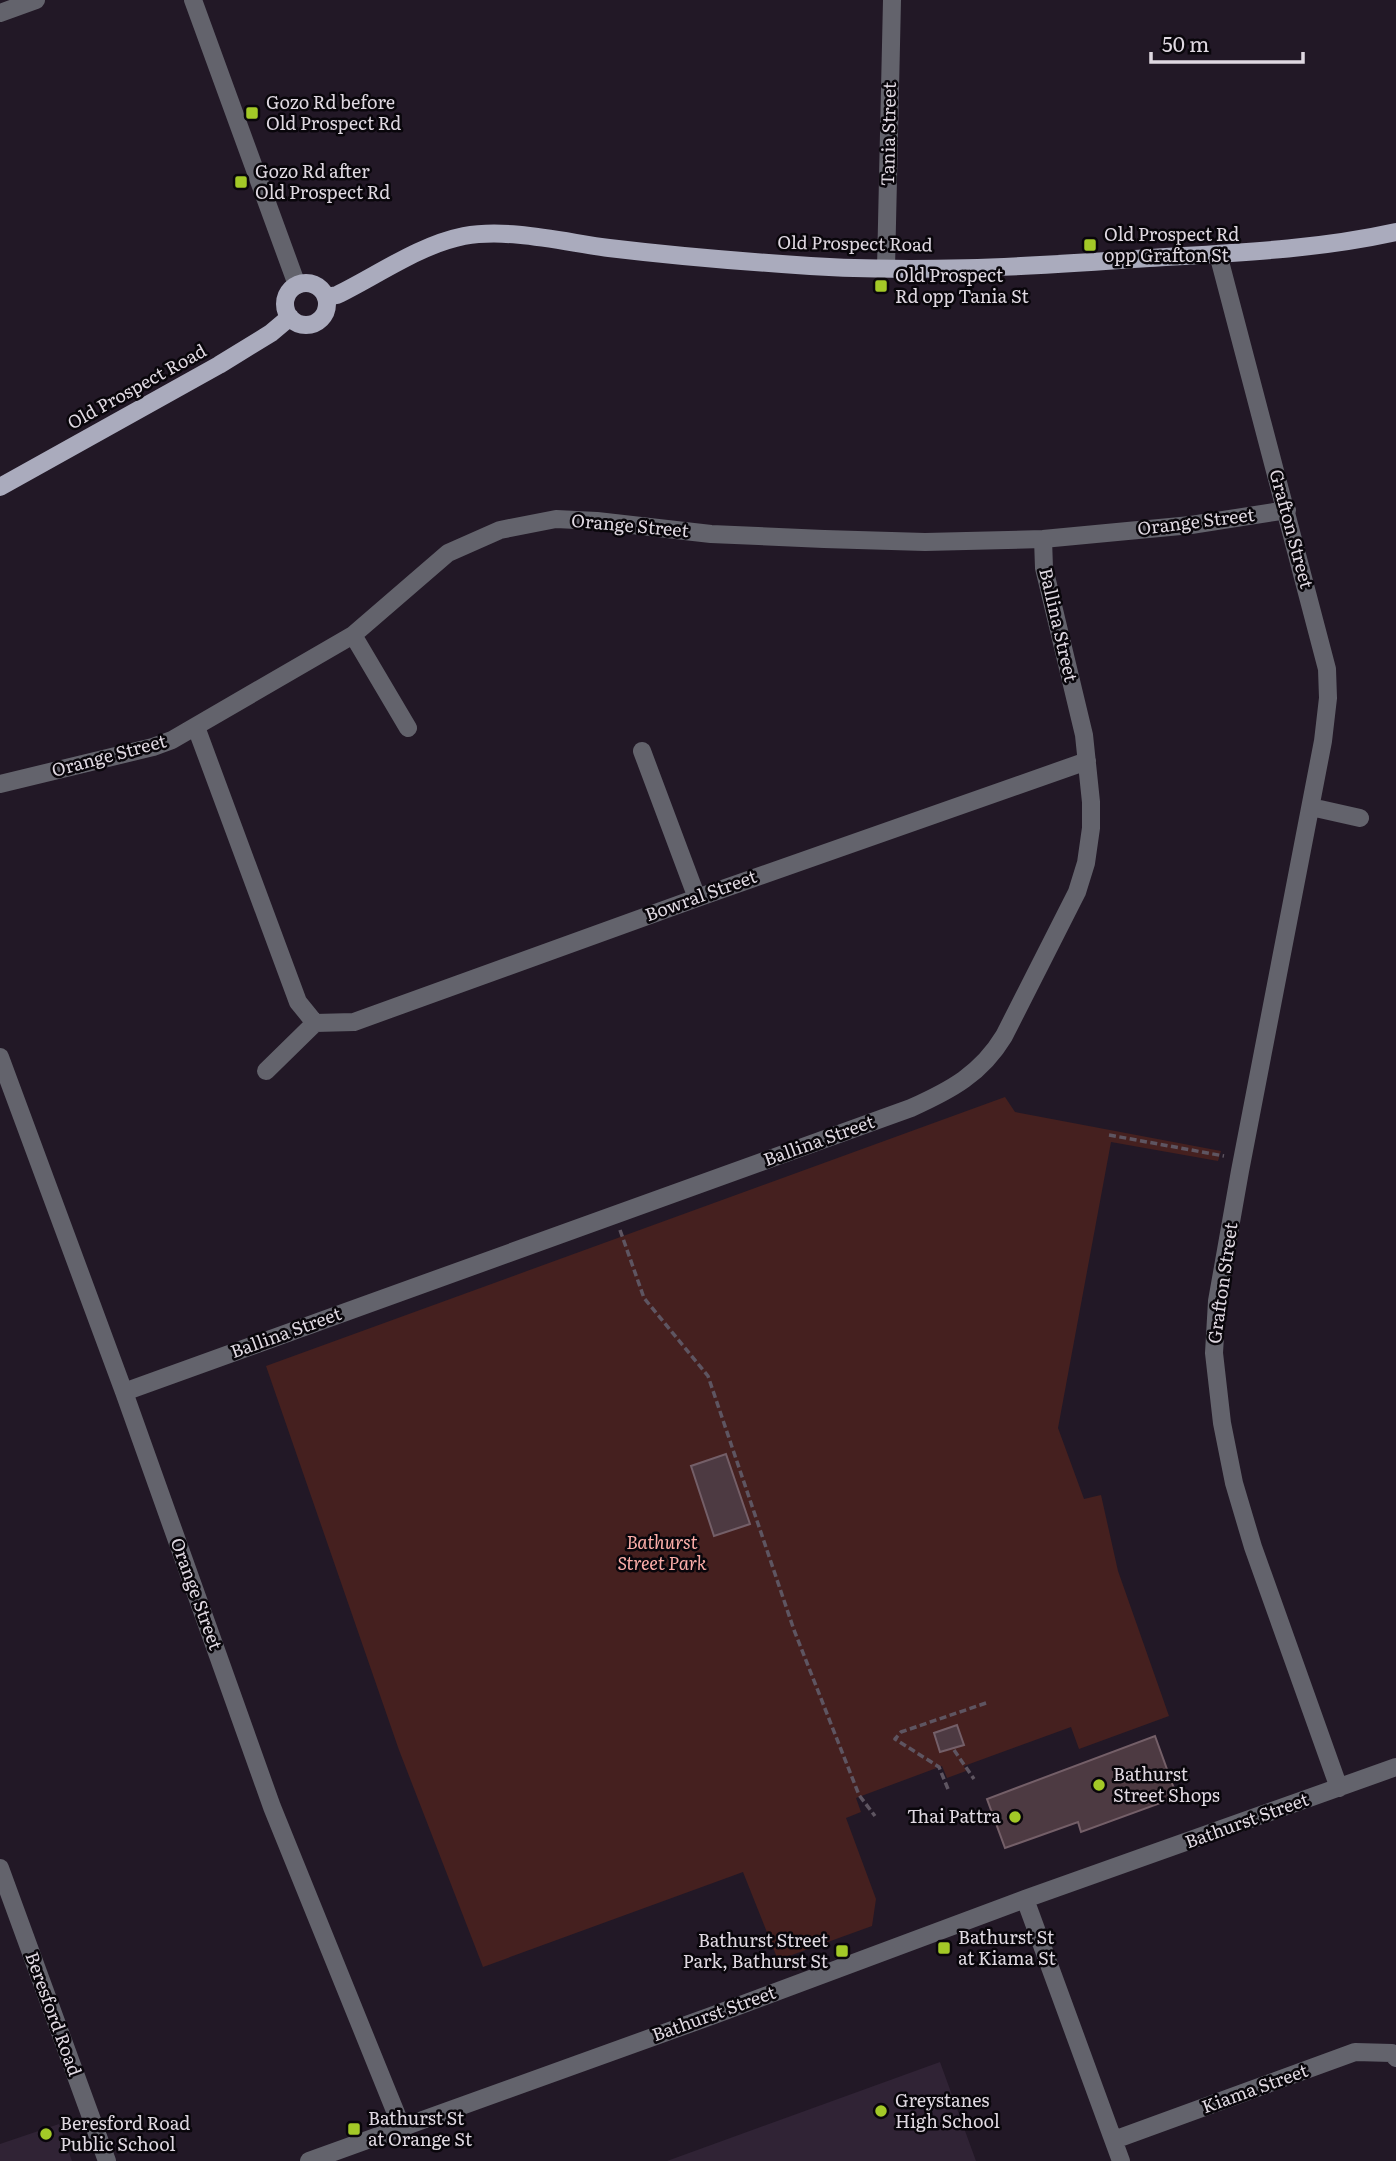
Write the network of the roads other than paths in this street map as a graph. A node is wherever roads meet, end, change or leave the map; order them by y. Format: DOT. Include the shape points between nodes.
graph roads {
  1 [pos="36,0"];
  2 [pos="193,0"];
  3 [pos="892,0"];
  4 [pos="0,13"];
  5 [pos="1396,232"];
  6 [pos="1218,254"];
  7 [pos="886,268"];
  8 [pos="297,285"];
  9 [pos="326,297"];
  10 [pos="290,317"];
  11 [pos="0,487"];
  12 [pos="1287,510"];
  13 [pos="1043,538"];
  14 [pos="353,635"];
  15 [pos="196,727"];
  16 [pos="408,728"];
  17 [pos="642,751"];
  18 [pos="1087,761"];
  19 [pos="0,784"];
  20 [pos="1311,807"];
  21 [pos="1360,818"];
  22 [pos="697,898"];
  23 [pos="315,1023"];
  24 [pos="0,1056"];
  25 [pos="266,1071"];
  26 [pos="124,1392"];
  27 [pos="1396,1767"];
  28 [pos="1339,1788"];
  29 [pos="0,1868"];
  30 [pos="1025,1899"];
  31 [pos="1396,2058"];
  32 [pos="402,2128"];
  33 [pos="1114,2140"];
  34 [pos="107,2161"];
  35 [pos="309,2161"];
  36 [pos="1121,2161"];
  1 -- 4 [label="street"];
  2 -- 8 [label="street"];
  3 -- 7 [label="street, Tania Street"];
  5 -- 6 [label="main road, Old Prospect Road"];
  6 -- 7 [label="main road, Old Prospect Road"];
  6 -- 12 [label="street, Grafton Street"];
  7 -- 9 [label="main road, Old Prospect Road" via="739,261 480,235 429,247"];
  8 -- 9 [label="main road" via="315,285"];
  8 -- 10 [label="main road" via="286,300"];
  9 -- 10 [label="main road" via="325,312 316,322 301,324"];
  10 -- 11 [label="main road, Old Prospect Road" via="219,365"];
  12 -- 13 [label="street, Orange Street" via="1191,525"];
  12 -- 20 [label="street, Grafton Street" via="1327,669 1327,709"];
  13 -- 14 [label="street, Orange Street" via="824,539 556,519 500,530 448,552"];
  13 -- 18 [label="street, Ballina Street" via="1044,568"];
  14 -- 15 [label="street, Orange Street"];
  14 -- 16 [label="street"];
  15 -- 19 [label="street, Orange Street" via="153,747"];
  15 -- 23 [label="street" via="298,1002"];
  17 -- 22 [label="street"];
  18 -- 22 [label="street, Bowral Street"];
  18 -- 26 [label="street, Ballina Street" via="1091,828 1077,892 1004,1036 967,1079 911,1108"];
  20 -- 21 [label="street"];
  20 -- 28 [label="street, Grafton Street" via="1217,1301 1214,1353 1234,1483"];
  22 -- 23 [label="street, Bowral Street" via="354,1022"];
  23 -- 25 [label="street"];
  24 -- 26 [label="street, Orange Street"];
  26 -- 32 [label="street, Orange Street" via="272,1807"];
  27 -- 28 [label="street, Bathurst Street"];
  28 -- 30 [label="street, Bathurst Street"];
  29 -- 34 [label="street, Beresford Road"];
  30 -- 32 [label="street, Bathurst Street"];
  30 -- 33 [label="street"];
  31 -- 33 [label="street, Kiama Street" via="1392,2053 1355,2052"];
  32 -- 35 [label="street, Bathurst Street"];
  33 -- 36 [label="street"];
}
